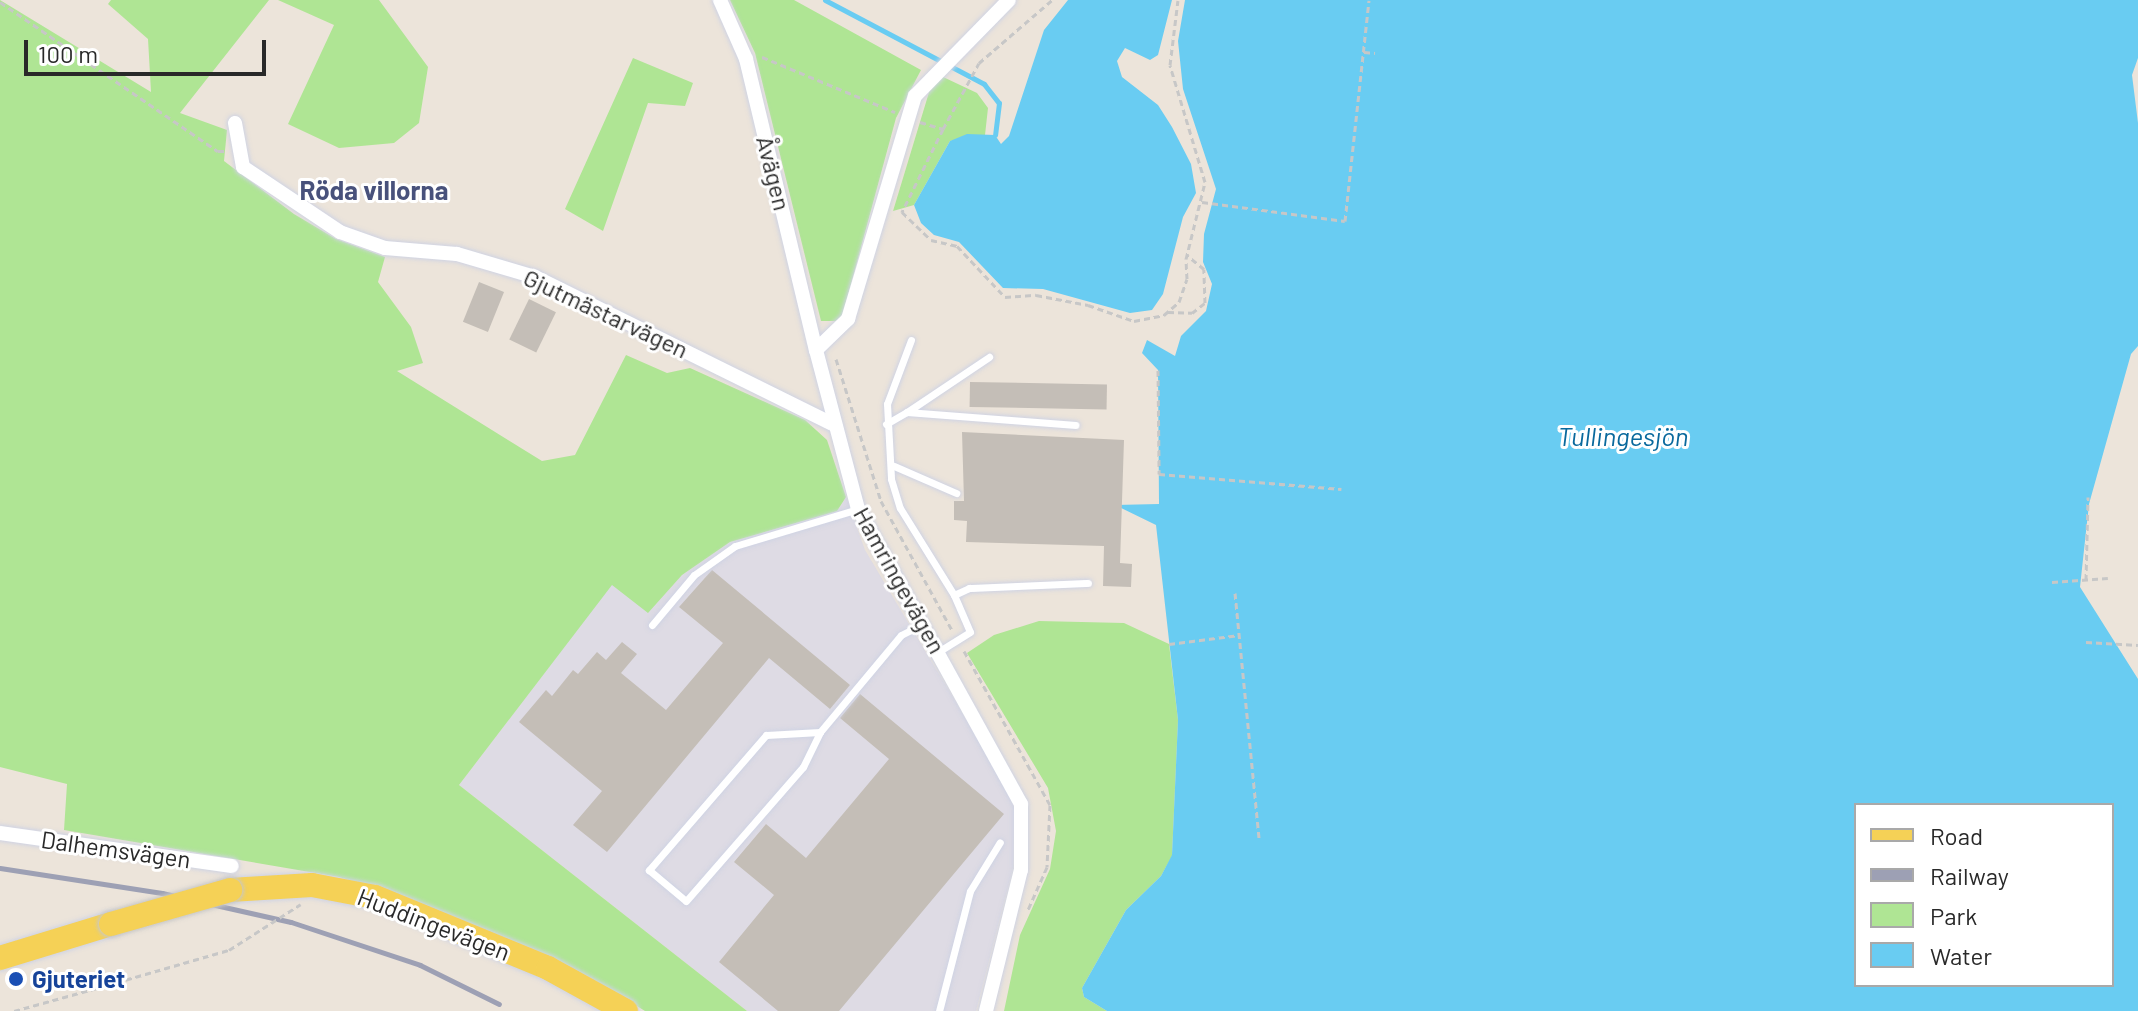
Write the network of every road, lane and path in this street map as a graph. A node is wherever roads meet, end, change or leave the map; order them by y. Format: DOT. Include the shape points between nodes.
graph roads {
  1 [pos="720,0"];
  2 [pos="1009,0"];
  3 [pos="1052,0"];
  4 [pos="1178,0"];
  5 [pos="1369,0"];
  6 [pos="0,2"];
  7 [pos="741,46"];
  8 [pos="1364,52"];
  9 [pos="1375,53"];
  10 [pos="905,117"];
  11 [pos="235,123"];
  12 [pos="943,129"];
  13 [pos="236,151"];
  14 [pos="1202,202"];
  15 [pos="1187,255"];
  16 [pos="1168,312"];
  17 [pos="911,340"];
  18 [pos="816,350"];
  19 [pos="989,357"];
  20 [pos="1158,370"];
  21 [pos="907,412"];
  22 [pos="832,424"];
  23 [pos="886,424"];
  24 [pos="1075,425"];
  25 [pos="894,466"];
  26 [pos="1341,489"];
  27 [pos="956,493"];
  28 [pos="2088,497"];
  29 [pos="858,509"];
  30 [pos="2108,578"];
  31 [pos="2086,580"];
  32 [pos="2052,582"];
  33 [pos="1088,583"];
  34 [pos="1235,593"];
  35 [pos="954,595"];
  36 [pos="923,624"];
  37 [pos="652,625"];
  38 [pos="1239,635"];
  39 [pos="2086,642"];
  40 [pos="1169,644"];
  41 [pos="2138,645"];
  42 [pos="939,651"];
  43 [pos="820,732"];
  44 [pos="0,833"];
  45 [pos="1259,839"];
  46 [pos="1000,842"];
  47 [pos="232,866"];
  48 [pos="301,904"];
  49 [pos="0,958"];
  50 [pos="14,1011"];
  51 [pos="626,1011"];
  52 [pos="939,1011"];
  53 [pos="986,1011"];
  1 -- 7 [label="street, Åvägen"];
  2 -- 10 [label="street" via="926,79"];
  3 -- 12 [label="path" via="979,63"];
  4 -- 14 [label="path" via="1170,65 1203,163"];
  5 -- 8 [label="path"];
  6 -- 13 [label="path" via="218,151"];
  7 -- 10 [label="path"];
  7 -- 18 [label="street, Åvägen"];
  8 -- 9 [label="path"];
  8 -- 14 [label="path" via="1345,221"];
  10 -- 12 [label="path"];
  10 -- 18 [label="street" via="848,319"];
  11 -- 13 [label="street"];
  12 -- 16 [label="path" via="902,212 931,240 957,246 1005,297 1036,295 1134,321"];
  13 -- 22 [label="street, Gjutmästarvägen" via="243,167 340,232 385,248 457,254 535,277"];
  14 -- 15 [label="path"];
  15 -- 16 [label="path" via="1179,302"];
  15 -- 16 [label="path" via="1204,269 1205,303 1192,313"];
  17 -- 23 [label="lane" via="887,404"];
  18 -- 22 [label="street, Hamringevägen"];
  19 -- 21 [label="lane"];
  20 -- 26 [label="path" via="1159,474"];
  21 -- 23 [label="lane"];
  21 -- 24 [label="lane"];
  22 -- 29 [label="street, Hamringevägen"];
  23 -- 25 [label="lane"];
  25 -- 27 [label="lane"];
  25 -- 35 [label="lane" via="891,479 900,508"];
  28 -- 31 [label="path"];
  29 -- 36 [label="street, Hamringevägen"];
  29 -- 37 [label="lane" via="735,546 694,575"];
  30 -- 31 [label="path"];
  31 -- 32 [label="path"];
  33 -- 35 [label="lane" via="969,588"];
  34 -- 38 [label="path"];
  35 -- 42 [label="lane" via="970,632"];
  36 -- 42 [label="street, Hamringevägen"];
  36 -- 43 [label="lane" via="901,635"];
  38 -- 40 [label="path"];
  38 -- 45 [label="path"];
  39 -- 41 [label="path"];
  42 -- 53 [label="street, Hamringevägen" via="1021,804 1021,870"];
  43 -- 43 [label="lane" via="803,767 686,901 649,870 766,735"];
  44 -- 47 [label="street, Dalhemsvägen"];
  46 -- 52 [label="lane" via="970,891"];
  48 -- 50 [label="path, bridge" via="229,950"];
  49 -- 51 [label="main road, Huddingevägen, bridge" via="230,890 312,885 375,897 548,968"];
}
